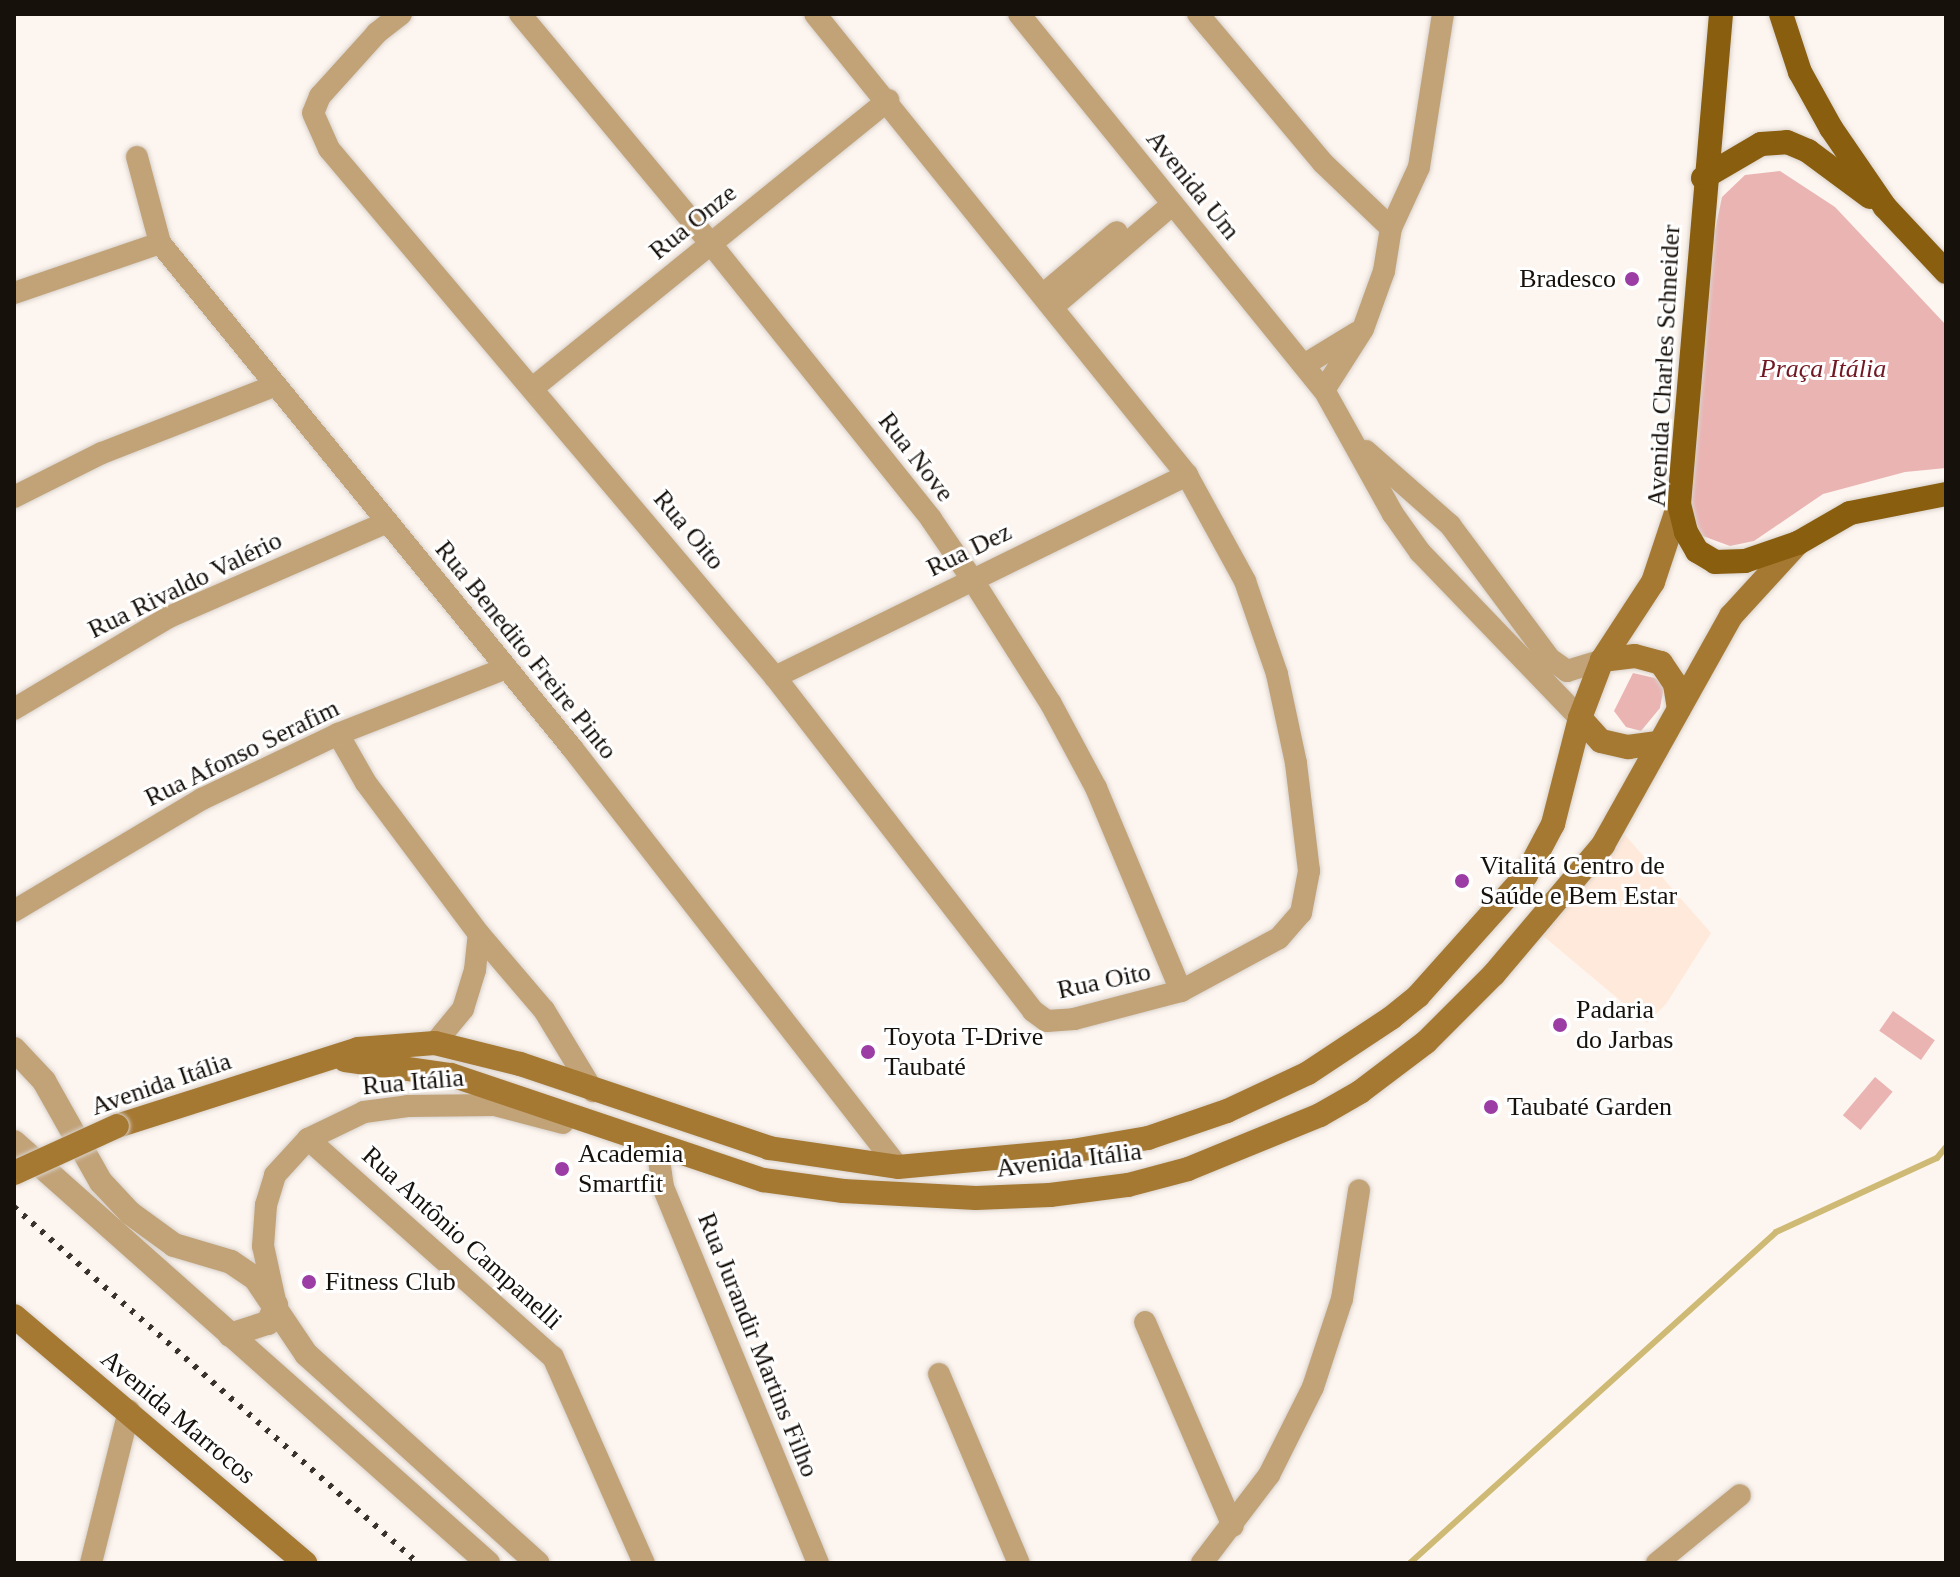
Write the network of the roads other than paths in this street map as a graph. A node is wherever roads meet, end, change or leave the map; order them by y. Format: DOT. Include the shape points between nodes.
graph roads {
  1 [pos="401,14"];
  2 [pos="520,14"];
  3 [pos="815,14"];
  4 [pos="1019,14"];
  5 [pos="1198,14"];
  6 [pos="1443,14"];
  7 [pos="1721,14"];
  8 [pos="1781,14"];
  9 [pos="1219,25"];
  10 [pos="888,100"];
  11 [pos="137,157"];
  12 [pos="1703,178"];
  13 [pos="1168,198"];
  14 [pos="1885,207"];
  15 [pos="1391,228"];
  16 [pos="160,243"];
  17 [pos="711,244"];
  18 [pos="1946,272"];
  19 [pos="14,293"];
  20 [pos="1050,299"];
  21 [pos="1363,329"];
  22 [pos="1304,365"];
  23 [pos="274,386"];
  24 [pos="534,387"];
  25 [pos="1324,390"];
  26 [pos="1358,445"];
  27 [pos="1187,475"];
  28 [pos="1946,494"];
  29 [pos="14,497"];
  30 [pos="1679,504"];
  31 [pos="387,522"];
  32 [pos="1798,543"];
  33 [pos="972,579"];
  34 [pos="1602,660"];
  35 [pos="506,668"];
  36 [pos="775,677"];
  37 [pos="14,709"];
  38 [pos="1679,709"];
  39 [pos="1580,718"];
  40 [pos="338,734"];
  41 [pos="1658,743"];
  42 [pos="19,898"];
  43 [pos="479,934"];
  44 [pos="1181,991"];
  45 [pos="435,1043"];
  46 [pos="14,1049"];
  47 [pos="330,1058"];
  48 [pos="593,1091"];
  49 [pos="308,1139"];
  50 [pos="14,1142"];
  51 [pos="657,1146"];
  52 [pos="898,1167"];
  53 [pos="14,1173"];
  54 [pos="1359,1190"];
  55 [pos="276,1305"];
  56 [pos="14,1316"];
  57 [pos="1145,1322"];
  58 [pos="230,1335"];
  59 [pos="939,1374"];
  60 [pos="129,1411"];
  61 [pos="1740,1495"];
  62 [pos="1233,1526"];
  63 [pos="91,1563"];
  64 [pos="305,1563"];
  65 [pos="488,1563"];
  66 [pos="537,1563"];
  67 [pos="644,1563"];
  68 [pos="818,1563"];
  69 [pos="1019,1563"];
  70 [pos="1202,1563"];
  71 [pos="1657,1563"];
  1 -- 24 [label="street, Rua Oito" via="320,96 313,113 320,135"];
  2 -- 17 [label="street, Rua Nove"];
  3 -- 10 [label="street, Rua Oito"];
  4 -- 13 [label="street, Avenida Um"];
  5 -- 9 [label="street"];
  6 -- 15 [label="street" via="1419,167"];
  7 -- 12 [label="main road, Avenida Charles Schneider"];
  8 -- 14 [label="main road" via="1800,72"];
  9 -- 15 [label="street" via="1323,163"];
  10 -- 17 [label="street, Rua Onze"];
  10 -- 20 [label="street, Rua Oito"];
  11 -- 16 [label="street, Rua Benedito Freire Pinto"];
  12 -- 14 [label="main road" via="1761,144 1787,142 1808,151"];
  12 -- 30 [label="main road, Avenida Charles Schneider"];
  13 -- 20 [label="street"];
  13 -- 22 [label="street, Avenida Um"];
  14 -- 18 [label="main road"];
  15 -- 21 [label="street" via="1384,271"];
  16 -- 19 [label="street"];
  16 -- 23 [label="street, Rua Benedito Freire Pinto"];
  17 -- 24 [label="street, Rua Onze"];
  17 -- 33 [label="street, Rua Nove" via="931,519"];
  20 -- 27 [label="street, Rua Oito"];
  21 -- 22 [label="street"];
  21 -- 25 [label="street"];
  22 -- 25 [label="street, Avenida Um"];
  23 -- 29 [label="street" via="102,453"];
  23 -- 31 [label="street, Rua Benedito Freire Pinto"];
  24 -- 36 [label="street, Rua Oito"];
  25 -- 26 [label="street, Avenida Um"];
  26 -- 34 [label="street" via="1450,525 1550,659 1567,671"];
  26 -- 39 [label="street" via="1393,514 1420,552"];
  27 -- 33 [label="street, Rua Dez"];
  27 -- 44 [label="street, Rua Oito" via="1245,581 1277,674 1296,763 1309,871 1301,913 1279,938"];
  28 -- 32 [label="main road, Avenida Charles Schneider" via="1850,513"];
  30 -- 32 [label="main road, Avenida Charles Schneider" via="1697,551 1715,562 1745,561"];
  30 -- 34 [label="main road" via="1653,582"];
  31 -- 35 [label="street, Rua Benedito Freire Pinto"];
  31 -- 37 [label="street, Rua Rivaldo Valério" via="169,617"];
  32 -- 38 [label="main road, Avenida Itália" via="1731,616"];
  33 -- 36 [label="street, Rua Dez"];
  33 -- 44 [label="street, Rua Nove" via="1051,704 1096,788"];
  34 -- 38 [label="main road" via="1635,656 1661,663 1675,684"];
  34 -- 39 [label="main road"];
  35 -- 40 [label="street, Rua Afonso Serafim"];
  35 -- 52 [label="street, Rua Benedito Freire Pinto"];
  36 -- 44 [label="street, Rua Oito" via="1033,1011 1047,1021 1074,1019"];
  38 -- 41 [label="main road, Avenida Itália"];
  39 -- 41 [label="main road" via="1601,741 1628,747"];
  39 -- 52 [label="main road, Avenida Itália" via="1553,824 1526,875 1418,996 1368,1035 1308,1073 1227,1111 1148,1138 988,1162"];
  40 -- 42 [label="street, Rua Afonso Serafim" via="202,799"];
  40 -- 43 [label="street" via="366,783"];
  41 -- 51 [label="main road, Avenida Itália" via="1603,845 1548,915 1435,1032 1360,1092 1246,1148 1128,1185 976,1198 900,1196 763,1180"];
  43 -- 45 [label="street" via="463,1009"];
  43 -- 48 [label="street" via="544,1010"];
  45 -- 47 [label="main road, Avenida Itália" via="358,1049"];
  45 -- 48 [label="main road, Avenida Itália" via="520,1064"];
  46 -- 55 [label="street" via="44,1081 101,1182 130,1213 174,1245 231,1262 255,1278"];
  47 -- 51 [label="main road, Avenida Itália" via="451,1075"];
  47 -- 53 [label="main road, Avenida Itália, bridge" via="117,1126"];
  48 -- 52 [label="main road, Avenida Itália" via="769,1148"];
  49 -- 51 [label="street, Rua Itália" via="364,1112 463,1104 495,1105"];
  49 -- 55 [label="street, Rua Itália" via="275,1175 266,1205 263,1246"];
  49 -- 67 [label="street, Rua Antônio Campanelli" via="553,1357"];
  50 -- 58 [label="street"];
  51 -- 68 [label="street, Rua Jurandir Martins Filho" via="663,1187"];
  54 -- 62 [label="street" via="1342,1299 1313,1387 1269,1475"];
  55 -- 58 [label="street" via="268,1323"];
  55 -- 66 [label="street" via="306,1354"];
  56 -- 60 [label="main road, Avenida Marrocos"];
  57 -- 62 [label="street"];
  58 -- 65 [label="street"];
  59 -- 69 [label="street"];
  60 -- 63 [label="street"];
  60 -- 64 [label="main road, Avenida Marrocos"];
  61 -- 71 [label="street"];
  62 -- 70 [label="street"];
}
